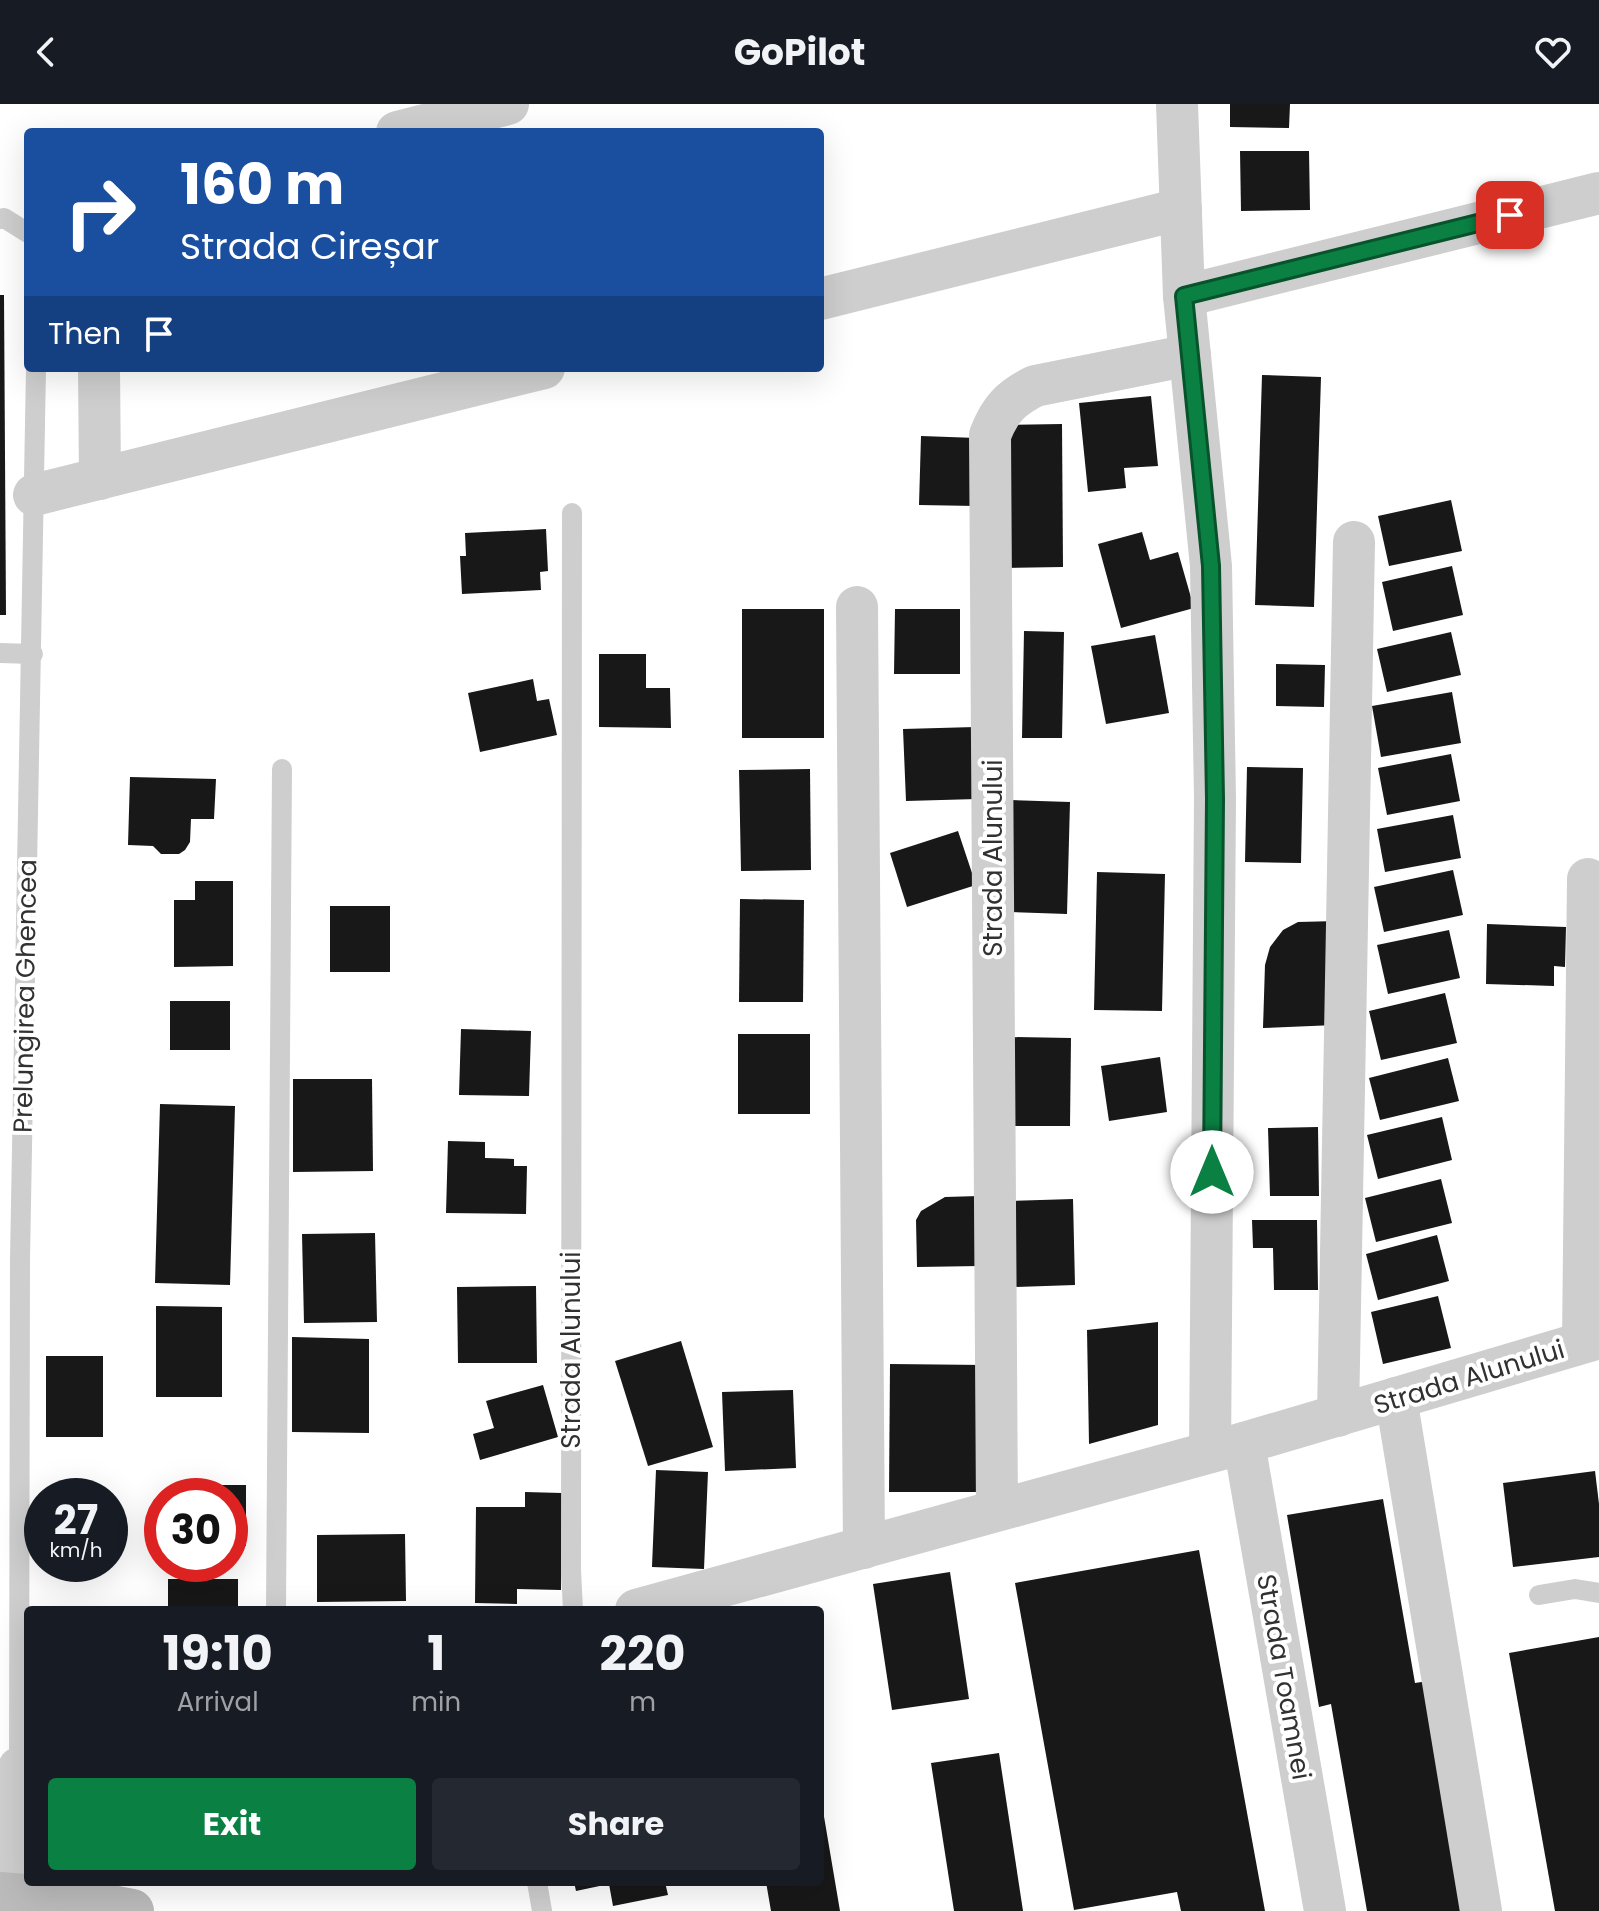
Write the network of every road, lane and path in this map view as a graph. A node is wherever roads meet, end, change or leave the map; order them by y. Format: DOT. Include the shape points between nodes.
graph roads {
  1 [pos="508,104"];
  2 [pos="1177,104"];
  3 [pos="413,128"];
  4 [pos="1599,193"];
  5 [pos="1181,209"];
  6 [pos="0,219"];
  7 [pos="24,230"];
  8 [pos="1184,296"];
  9 [pos="824,298"];
  10 [pos="1190,355"];
  11 [pos="36,372"];
  12 [pos="99,372"];
  13 [pos="528,372"];
  14 [pos="100,479"];
  15 [pos="34,495"];
  16 [pos="572,513"];
  17 [pos="1354,542"];
  18 [pos="857,607"];
  19 [pos="0,653"];
  20 [pos="33,654"];
  21 [pos="282,769"];
  22 [pos="1588,879"];
  23 [pos="10,1259"];
  24 [pos="1591,1340"];
  25 [pos="1396,1398"];
  26 [pos="1338,1416"];
  27 [pos="1227,1448"];
  28 [pos="997,1510"];
  29 [pos="864,1548"];
  30 [pos="1599,1593"];
  31 [pos="1539,1595"];
  32 [pos="276,1606"];
  33 [pos="573,1606"];
  34 [pos="651,1606"];
  35 [pos="24,1767"];
  36 [pos="538,1886"];
  37 [pos="1,1894"];
  38 [pos="132,1911"];
  39 [pos="542,1911"];
  40 [pos="1325,1911"];
  41 [pos="1481,1911"];
  1 -- 3 [label="street"];
  2 -- 5 [label="street, Strada Toamnei"];
  4 -- 8 [label="street"];
  5 -- 8 [label="street, Strada Toamnei"];
  5 -- 9 [label="street"];
  6 -- 7 [label="lane"];
  8 -- 10 [label="street, Strada Toamnei"];
  10 -- 27 [label="street, Strada Toamnei" via="1212,581"];
  10 -- 28 [label="street, Strada Alunului" via="1035,386 999,413 990,435"];
  11 -- 15 [label="lane, Prelungirea Ghencea"];
  12 -- 14 [label="street"];
  13 -- 14 [label="street"];
  14 -- 15 [label="street"];
  15 -- 20 [label="lane, Prelungirea Ghencea"];
  16 -- 33 [label="lane, Strada Alunului"];
  17 -- 26 [label="street, Strada Alunului"];
  18 -- 29 [label="street"];
  19 -- 20 [label="lane"];
  20 -- 23 [label="lane, Prelungirea Ghencea"];
  21 -- 32 [label="lane"];
  22 -- 24 [label="street"];
  23 -- 35 [label="lane, Prelungirea Ghencea"];
  24 -- 25 [label="street, Strada Alunului"];
  25 -- 26 [label="street, Strada Alunului"];
  25 -- 41 [label="street"];
  26 -- 27 [label="street, Strada Alunului"];
  27 -- 28 [label="street, Strada Alunului"];
  27 -- 40 [label="street, Strada Toamnei"];
  28 -- 29 [label="street, Strada Alunului"];
  29 -- 34 [label="street, Strada Alunului"];
  30 -- 31 [label="lane" via="1575,1589"];
  35 -- 37 [label="street" via="10,1818"];
  36 -- 39 [label="lane"];
  37 -- 38 [label="main road"];
}
